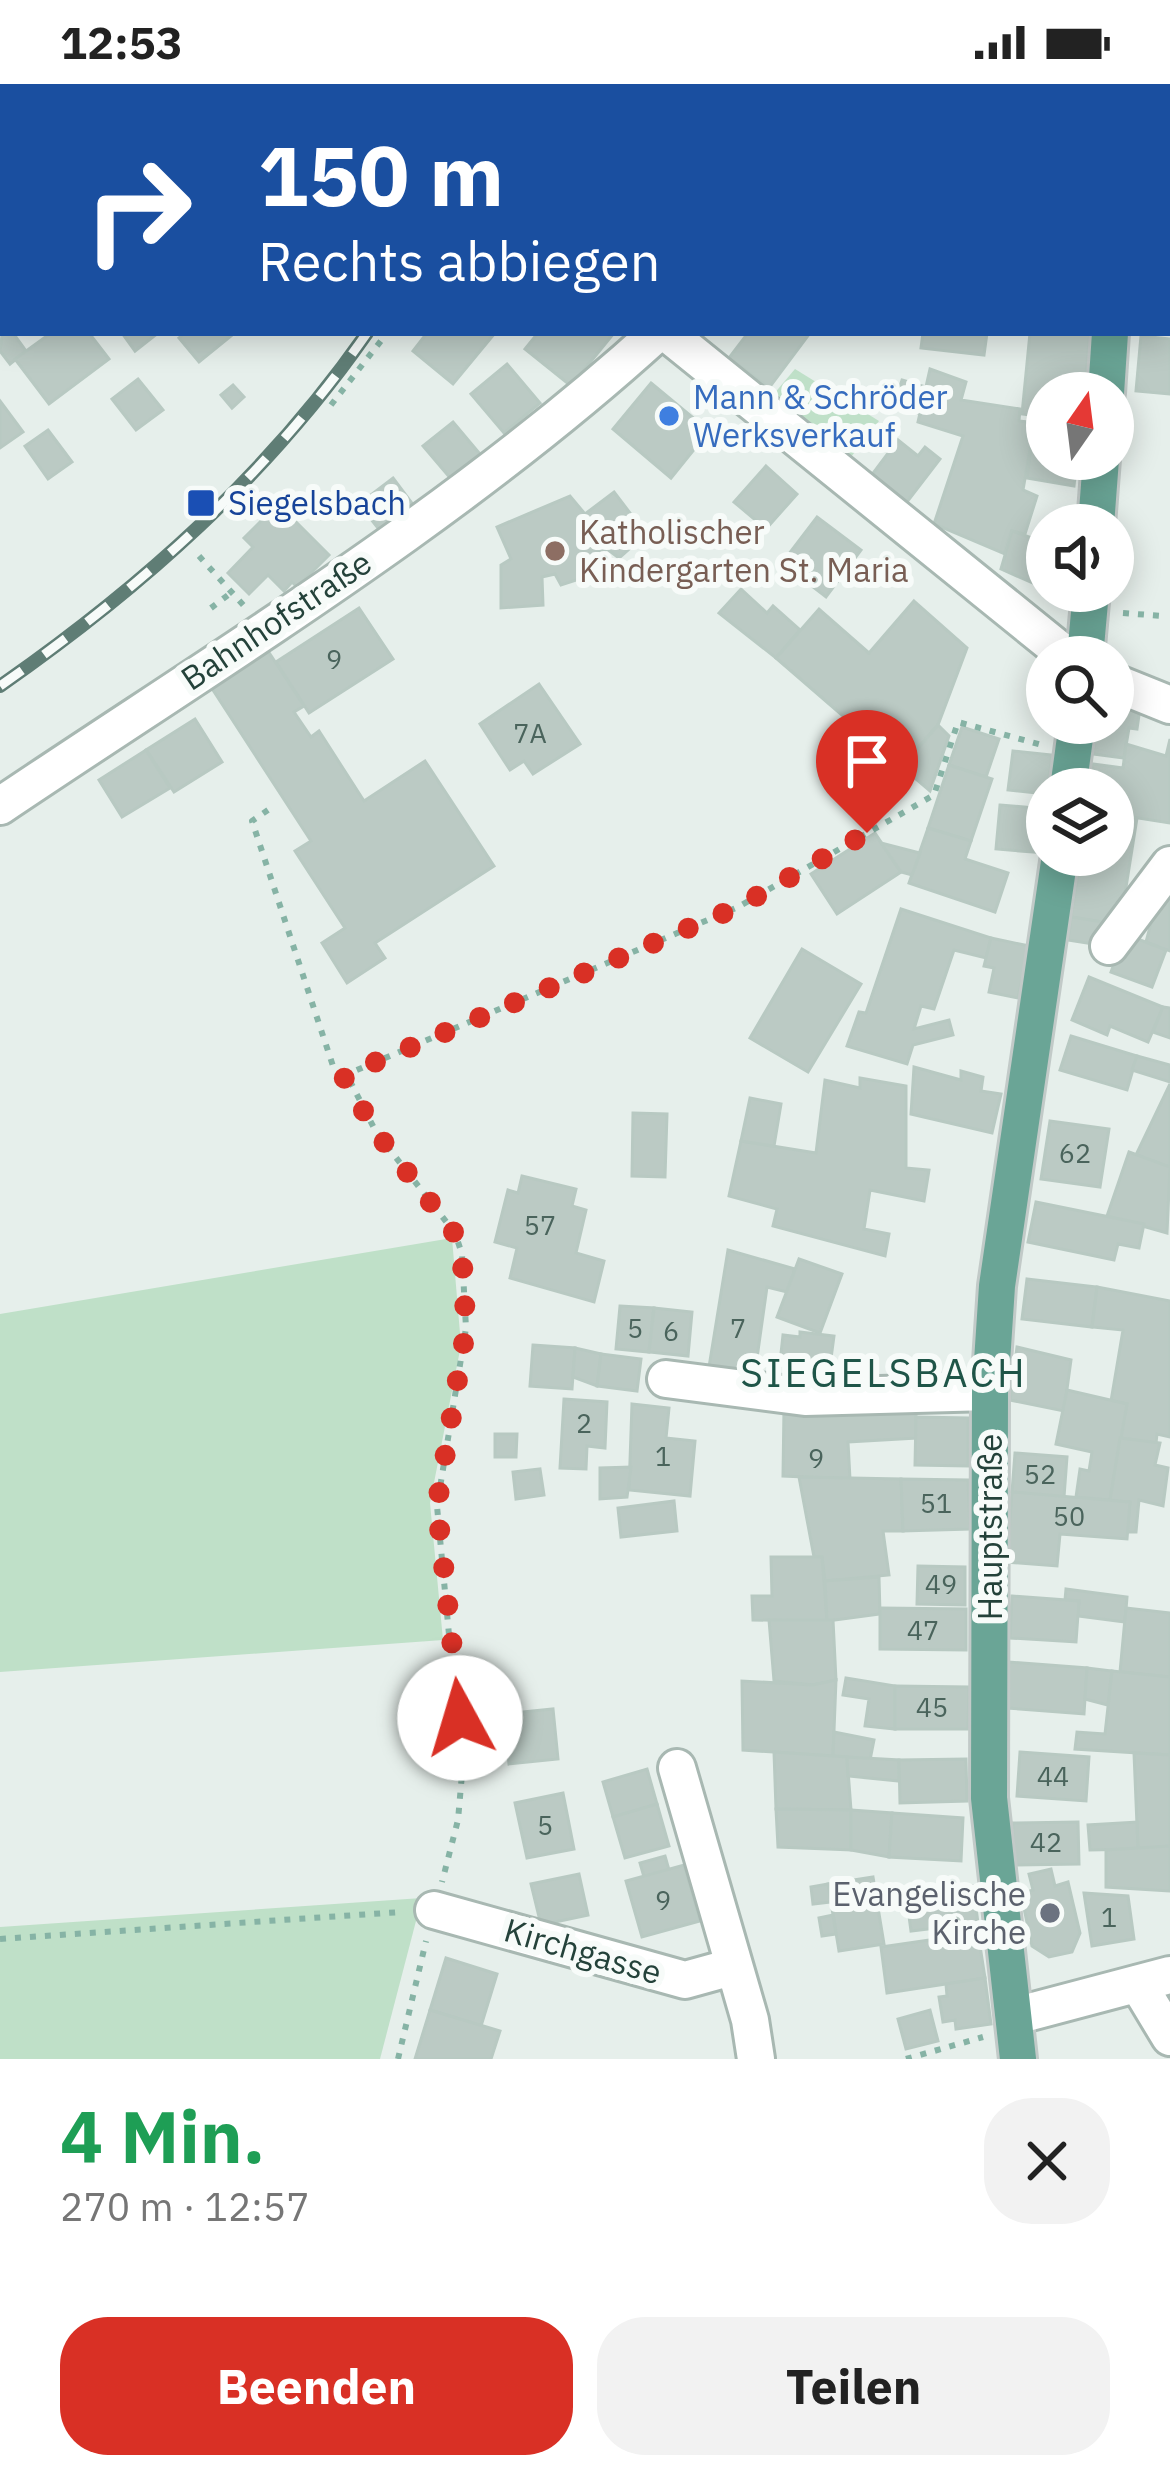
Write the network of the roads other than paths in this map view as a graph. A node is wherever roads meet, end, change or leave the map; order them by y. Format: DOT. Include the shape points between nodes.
graph roads {
  1 [pos="654,336"];
  2 [pos="671,336"];
  3 [pos="1111,336"];
  4 [pos="1108,372"];
  5 [pos="1042,636"];
  6 [pos="1134,690"];
  7 [pos="1170,705"];
  8 [pos="0,806"];
  9 [pos="1170,865"];
  10 [pos="1057,876"];
  11 [pos="1109,946"];
  12 [pos="666,1378"];
  13 [pos="990,1392"];
  14 [pos="677,1768"];
  15 [pos="434,1910"];
  16 [pos="732,1967"];
  17 [pos="1154,1980"];
  18 [pos="1016,2034"];
  19 [pos="1170,2037"];
  20 [pos="756,2059"];
  1 -- 8 [label="street, Bahnhofstraße" via="592,392 358,567"];
  2 -- 5 [label="street"];
  3 -- 4 [label="main road"];
  6 -- 7 [label="street"];
  9 -- 11 [label="street"];
  10 -- 13 [label="main road, Hauptstraße" via="997,1286"];
  12 -- 13 [label="street" via="805,1397"];
  13 -- 18 [label="main road, Hauptstraße" via="989,1798"];
  14 -- 16 [label="street"];
  15 -- 16 [label="street, Kirchgasse" via="685,1980"];
  16 -- 20 [label="street"];
  17 -- 18 [label="street"];
  17 -- 19 [label="street"];
}
